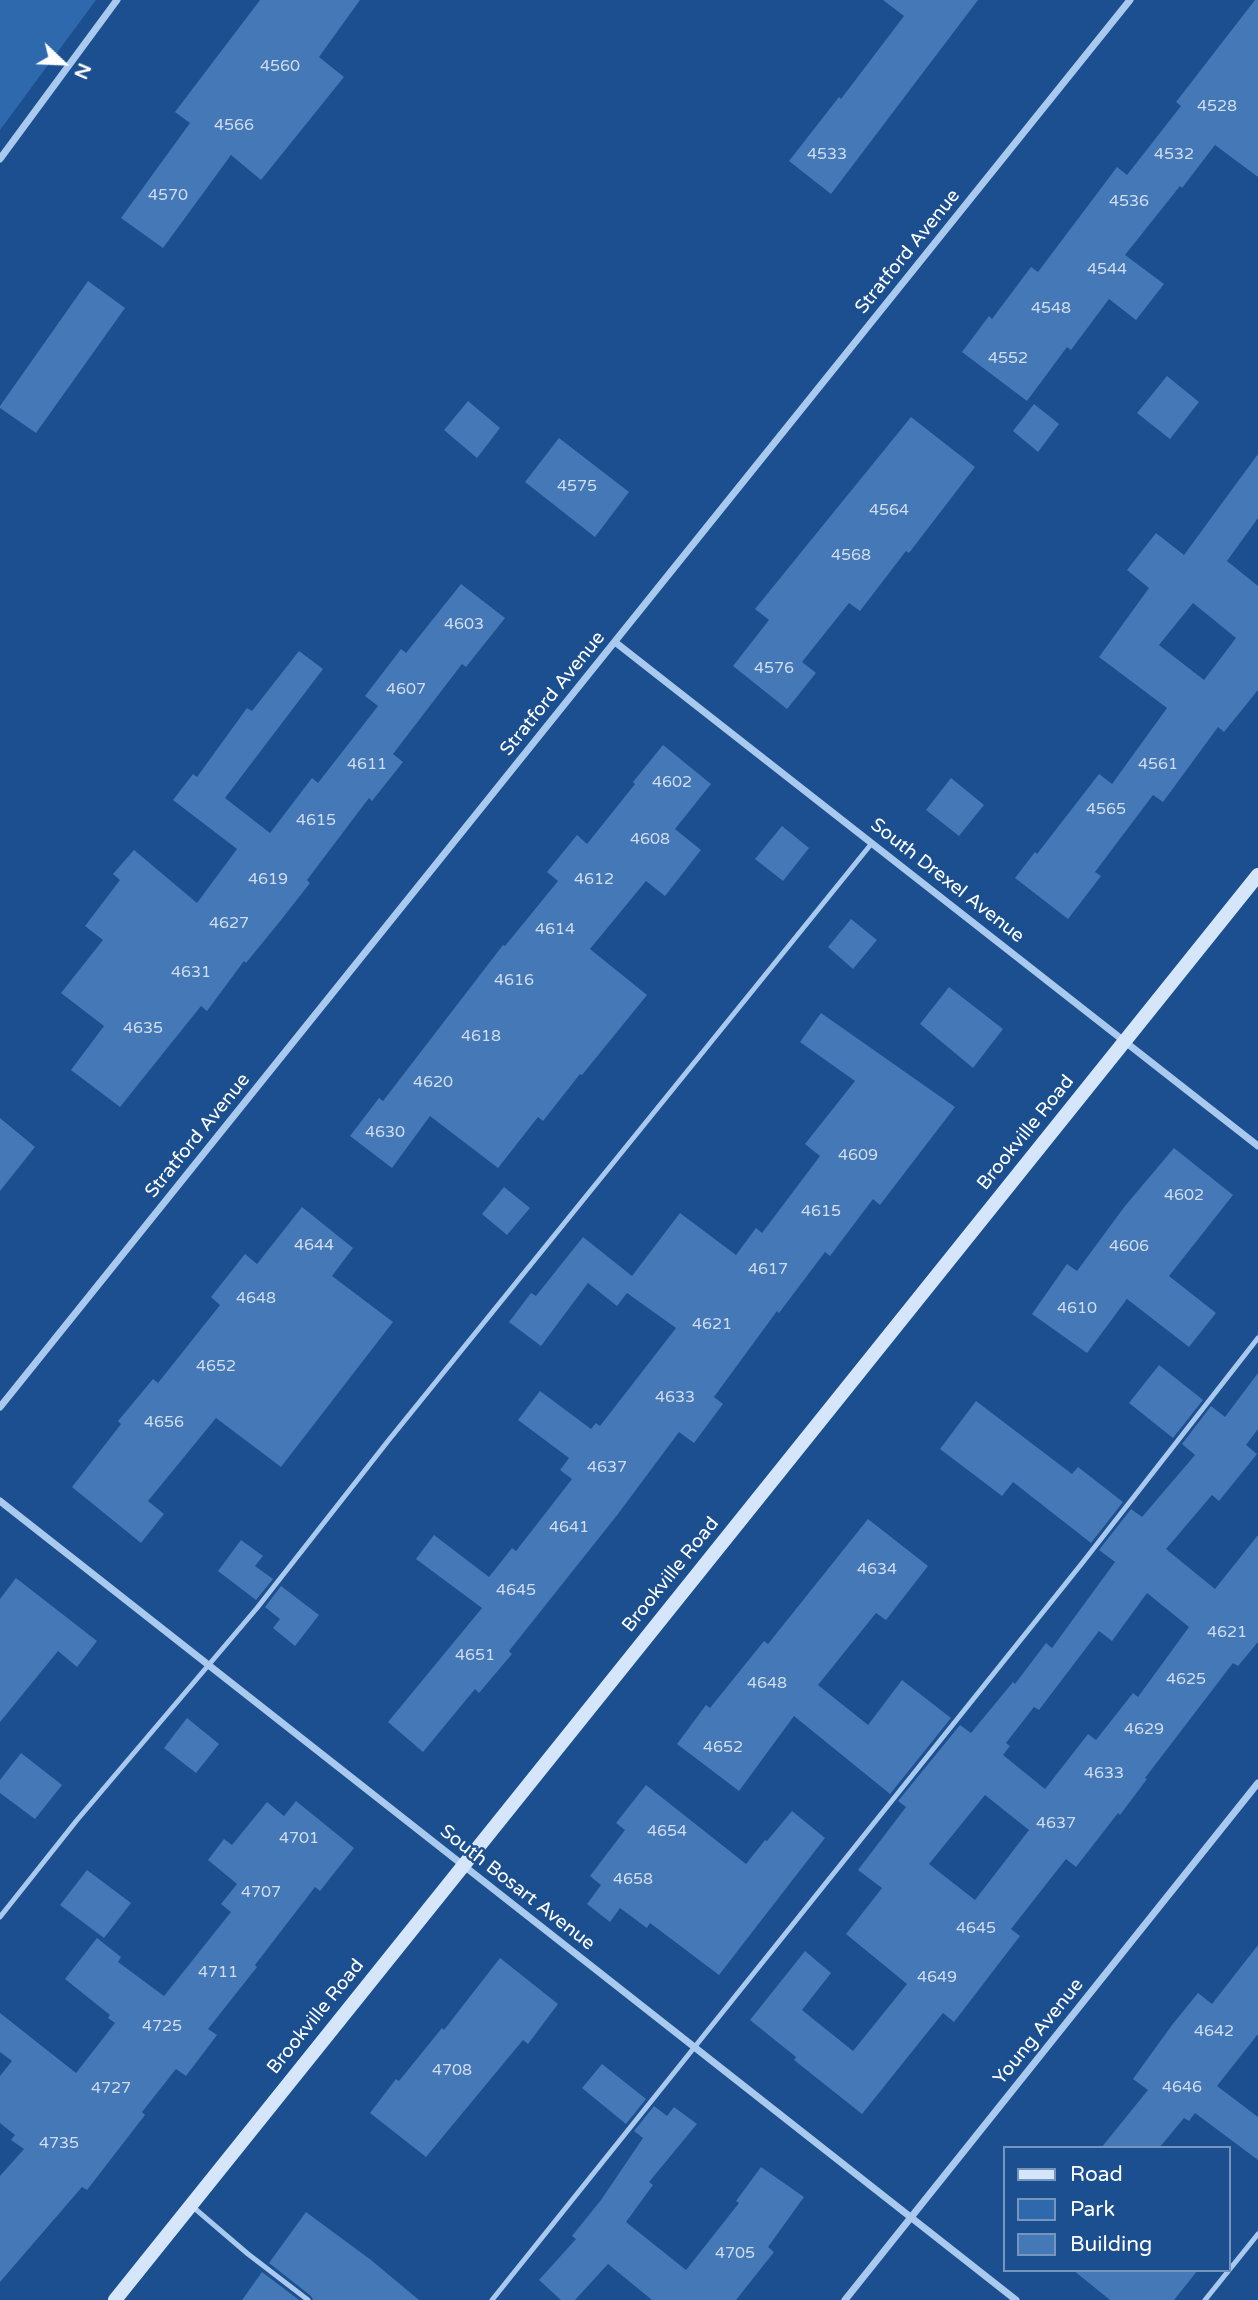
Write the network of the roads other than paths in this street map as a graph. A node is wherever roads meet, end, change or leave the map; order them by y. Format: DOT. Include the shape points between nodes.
graph roads {
  1 [pos="117,0"];
  2 [pos="1130,0"];
  3 [pos="0,159"];
  4 [pos="615,642"];
  5 [pos="872,843"];
  6 [pos="1258,875"];
  7 [pos="1125,1041"];
  8 [pos="1258,1146"];
  9 [pos="1258,1338"];
  10 [pos="0,1407"];
  11 [pos="0,1501"];
  12 [pos="208,1664"];
  13 [pos="1258,1783"];
  14 [pos="463,1865"];
  15 [pos="0,1917"];
  16 [pos="694,2047"];
  17 [pos="191,2205"];
  18 [pos="911,2217"];
  19 [pos="1258,2234"];
  20 [pos="1230,2269"];
  21 [pos="1227,2272"];
  22 [pos="115,2300"];
  23 [pos="308,2300"];
  24 [pos="492,2300"];
  25 [pos="845,2300"];
  26 [pos="1016,2300"];
  27 [pos="1205,2300"];
  1 -- 3 [label="street"];
  2 -- 4 [label="street, Stratford Avenue"];
  4 -- 5 [label="street, South Drexel Avenue"];
  4 -- 10 [label="street, Stratford Avenue"];
  5 -- 7 [label="street, South Drexel Avenue"];
  5 -- 12 [label="lane"];
  6 -- 7 [label="street, Brookville Road"];
  7 -- 8 [label="street, South Drexel Avenue"];
  7 -- 14 [label="street, Brookville Road"];
  9 -- 16 [label="lane"];
  11 -- 12 [label="street, South Bosart Avenue"];
  12 -- 14 [label="street, South Bosart Avenue"];
  12 -- 15 [label="lane"];
  13 -- 18 [label="street, Young Avenue"];
  14 -- 16 [label="street, South Bosart Avenue"];
  14 -- 17 [label="street, Brookville Road"];
  16 -- 18 [label="street, South Bosart Avenue"];
  16 -- 24 [label="lane"];
  17 -- 22 [label="street, Brookville Road"];
  17 -- 23 [label="lane"];
  18 -- 25 [label="street, Young Avenue"];
  18 -- 26 [label="street, South Bosart Avenue"];
  19 -- 20 [label="lane"];
  21 -- 27 [label="lane"];
}
